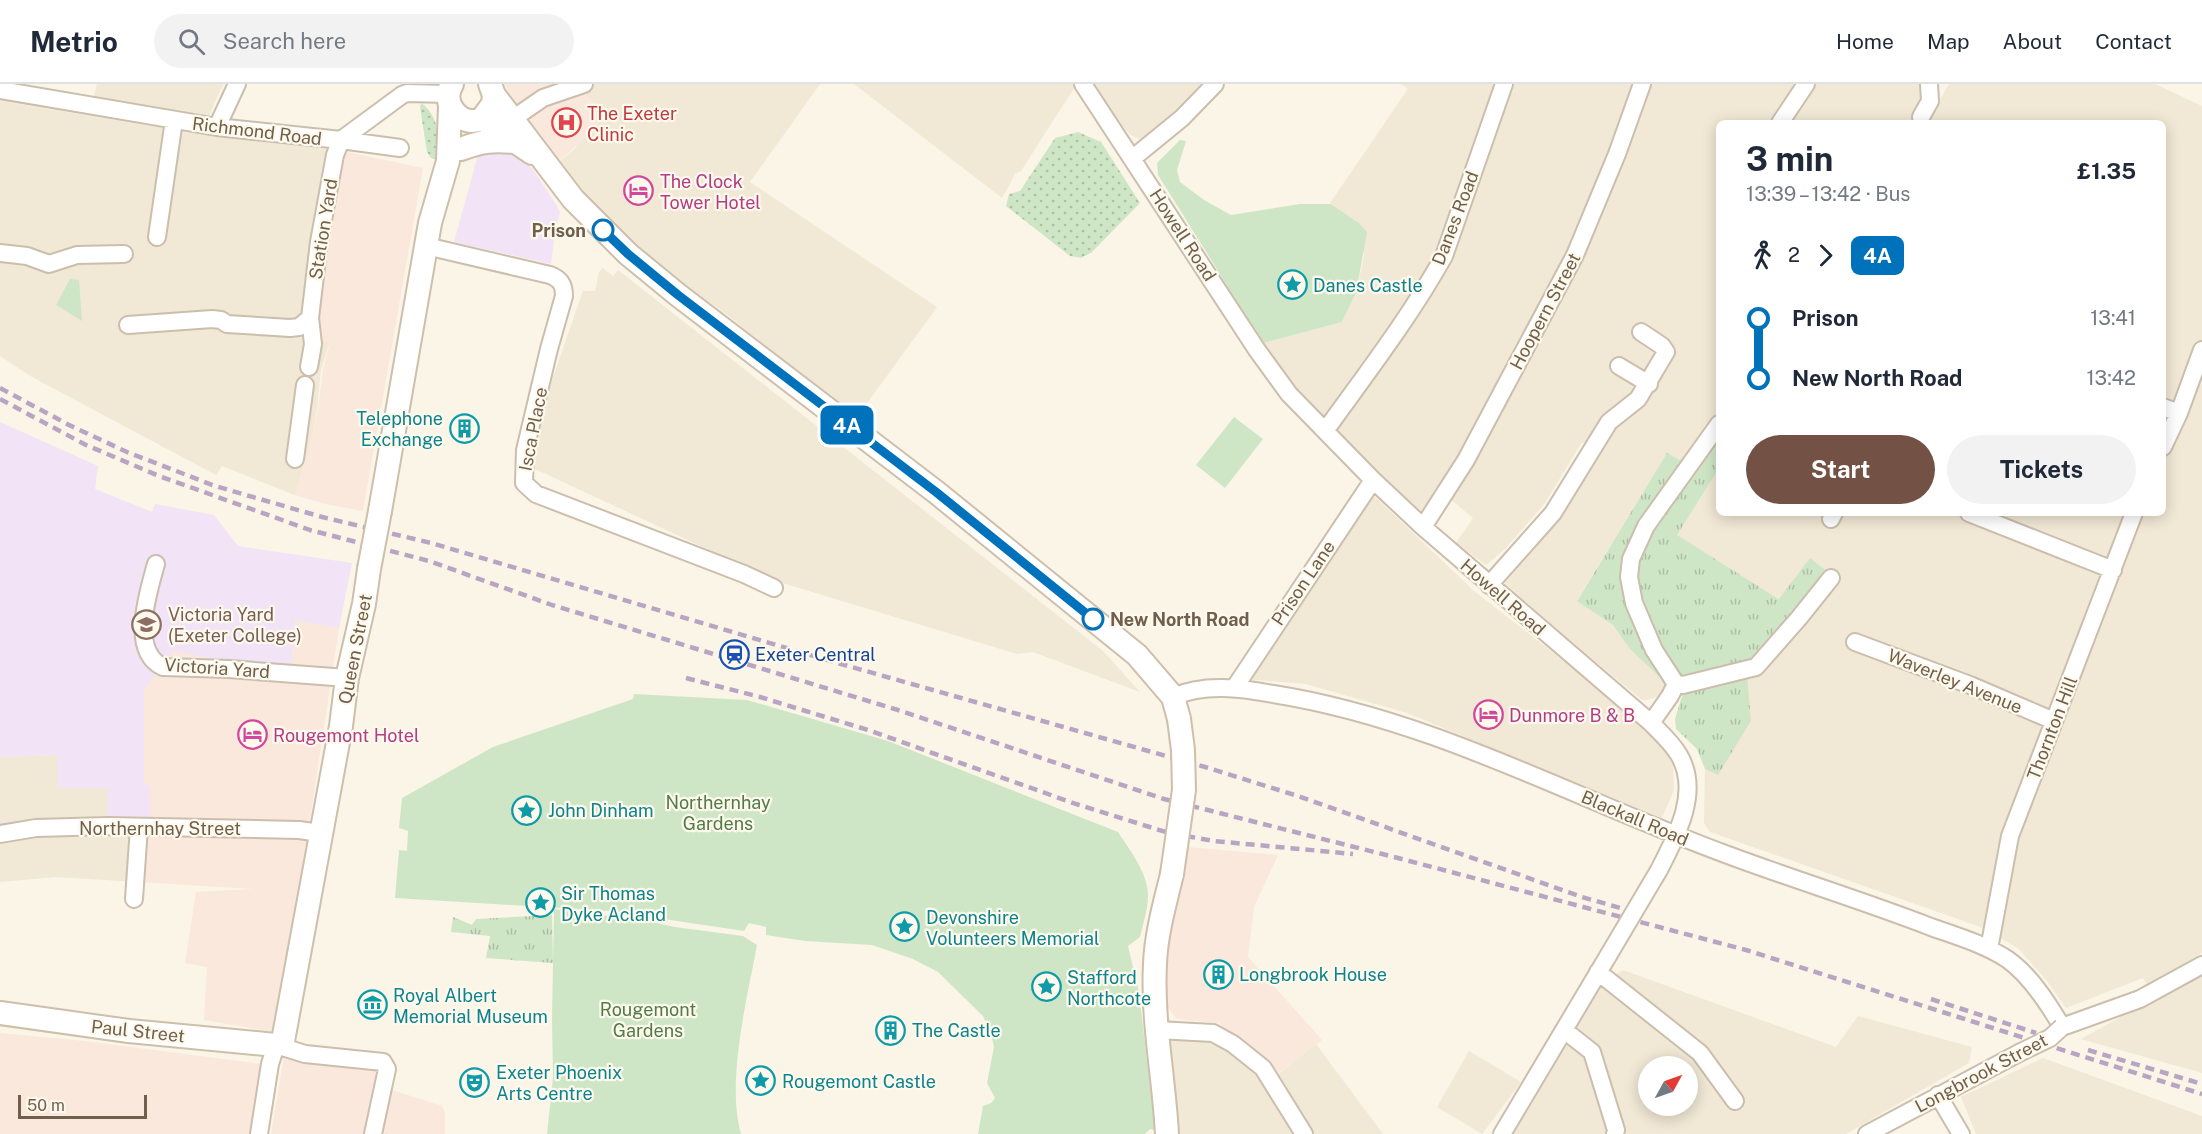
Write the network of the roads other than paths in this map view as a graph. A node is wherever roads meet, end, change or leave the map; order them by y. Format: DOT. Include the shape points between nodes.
graph roads {
  1 [pos="2,84"];
  2 [pos="237,84"];
  3 [pos="584,84"];
  4 [pos="1083,84"];
  5 [pos="1215,84"];
  6 [pos="1504,84"];
  7 [pos="1642,84"];
  8 [pos="1806,84"];
  9 [pos="1929,84"];
  10 [pos="492,89"];
  11 [pos="0,90"];
  12 [pos="450,95"];
  13 [pos="1921,117"];
  14 [pos="514,118"];
  15 [pos="174,120"];
  16 [pos="477,120"];
  17 [pos="1782,120"];
  18 [pos="218,127"];
  19 [pos="341,140"];
  20 [pos="514,142"];
  21 [pos="400,148"];
  22 [pos="455,155"];
  23 [pos="1133,158"];
  24 [pos="545,164"];
  25 [pos="157,237"];
  26 [pos="426,246"];
  27 [pos="0,253"];
  28 [pos="124,254"];
  29 [pos="310,318"];
  30 [pos="128,326"];
  31 [pos="1641,332"];
  32 [pos="2202,350"];
  33 [pos="1619,366"];
  34 [pos="309,367"];
  35 [pos="1648,384"];
  36 [pos="304,385"];
  37 [pos="2166,408"];
  38 [pos="2179,413"];
  39 [pos="1716,428"];
  40 [pos="1325,431"];
  41 [pos="2166,441"];
  42 [pos="295,459"];
  43 [pos="1373,480"];
  44 [pos="1977,516"];
  45 [pos="2133,516"];
  46 [pos="1423,527"];
  47 [pos="156,564"];
  48 [pos="2113,570"];
  49 [pos="1831,578"];
  50 [pos="1489,585"];
  51 [pos="774,588"];
  52 [pos="1855,642"];
  53 [pos="347,678"];
  54 [pos="1676,684"];
  55 [pos="1234,687"];
  56 [pos="1173,697"];
  57 [pos="2054,721"];
  58 [pos="1652,723"];
  59 [pos="139,827"];
  60 [pos="320,833"];
  61 [pos="0,834"];
  62 [pos="1676,836"];
  63 [pos="134,899"];
  64 [pos="1989,949"];
  65 [pos="2202,965"];
  66 [pos="1598,972"];
  67 [pos="0,1013"];
  68 [pos="2062,1027"];
  69 [pos="1158,1030"];
  70 [pos="1564,1030"];
  71 [pos="276,1045"];
  72 [pos="1938,1095"];
  73 [pos="1735,1101"];
  74 [pos="259,1134"];
  75 [pos="373,1134"];
  76 [pos="1167,1134"];
  77 [pos="1304,1134"];
  78 [pos="1502,1134"];
  79 [pos="1615,1134"];
  80 [pos="1867,1134"];
  81 [pos="1961,1134"];
  1 -- 11 [label="street"];
  2 -- 18 [label="street"];
  3 -- 14 [label="street" via="543,98"];
  4 -- 23 [label="street, Howell Road"];
  5 -- 23 [label="street" via="1182,118"];
  6 -- 40 [label="street, Danes Road" via="1444,256"];
  7 -- 46 [label="street, Hoopern Street" via="1575,255 1466,460"];
  8 -- 17 [label="street"];
  9 -- 13 [label="street" via="1930,101"];
  10 -- 14 [label="main road"];
  10 -- 16 [label="main road" via="493,104"];
  11 -- 15 [label="street, Richmond Road"];
  12 -- 16 [label="main road" via="462,118"];
  12 -- 19 [label="street, Richmond Road" via="407,93"];
  12 -- 22 [label="main road, Queen Street"];
  14 -- 24 [label="main road"];
  15 -- 18 [label="street, Richmond Road"];
  15 -- 25 [label="street, Richmond Road"];
  16 -- 20 [label="main road"];
  16 -- 22 [label="main road, Queen Street"];
  18 -- 19 [label="street, Richmond Road"];
  19 -- 21 [label="street, Richmond Road"];
  19 -- 29 [label="street, Station Yard" via="319,242"];
  20 -- 22 [label="main road" via="488,141"];
  20 -- 24 [label="main road"];
  22 -- 26 [label="main road, Queen Street"];
  23 -- 40 [label="street, Howell Road" via="1257,350 1288,394"];
  24 -- 56 [label="main road" via="573,199 628,254 1099,623 1137,655"];
  26 -- 51 [label="street, Isca Place" via="549,275 564,288 525,450 526,487"];
  26 -- 53 [label="main road, Queen Street, bridge" via="364,604"];
  27 -- 28 [label="street" via="27,255 49,264 77,255"];
  29 -- 30 [label="street" via="291,328 227,324 212,319"];
  29 -- 34 [label="street, Station Yard" via="313,344"];
  31 -- 35 [label="street" via="1666,352"];
  32 -- 38 [label="street"];
  33 -- 35 [label="street"];
  35 -- 50 [label="street" via="1630,407 1609,422 1553,513"];
  36 -- 42 [label="street"];
  37 -- 38 [label="street"];
  38 -- 41 [label="street"];
  39 -- 54 [label="street" via="1646,526 1631,559 1629,577 1634,603 1654,650"];
  40 -- 43 [label="street, Howell Road"];
  43 -- 46 [label="street, Howell Road"];
  43 -- 55 [label="street, Prison Lane"];
  44 -- 48 [label="street"];
  45 -- 48 [label="street, Thornton Hill"];
  46 -- 50 [label="street, Howell Road"];
  47 -- 53 [label="street, Victoria Yard" via="143,624 148,655 155,663 163,667"];
  48 -- 57 [label="street, Thornton Hill"];
  49 -- 54 [label="street" via="1756,667"];
  50 -- 58 [label="street, Howell Road"];
  52 -- 57 [label="street, Waverley Avenue"];
  53 -- 60 [label="main road, Queen Street"];
  54 -- 58 [label="street"];
  55 -- 56 [label="street, Blackall Road" via="1183,692"];
  55 -- 62 [label="street, Blackall Road" via="1347,708 1421,732"];
  56 -- 69 [label="main road, bridge" via="1183,750 1184,790 1155,963"];
  57 -- 64 [label="street, Thornton Hill" via="2010,836"];
  58 -- 62 [label="street, Howell Road" via="1679,754 1686,775 1684,819"];
  59 -- 60 [label="street, Northernhay Street"];
  59 -- 61 [label="street, Northernhay Street" via="36,828"];
  59 -- 63 [label="street"];
  60 -- 71 [label="main road, Queen Street" via="285,1036"];
  62 -- 64 [label="street, Blackall Road"];
  62 -- 66 [label="street, Howell Road, bridge"];
  64 -- 68 [label="street, Blackall Road" via="2009,960 2028,979"];
  65 -- 68 [label="street, Longbrook Street" via="2140,999"];
  66 -- 70 [label="street, Howell Road"];
  66 -- 73 [label="street" via="1700,1053"];
  67 -- 71 [label="main road, Paul Street" via="129,1031"];
  68 -- 72 [label="street, Longbrook Street, bridge" via="2050,1038"];
  69 -- 76 [label="main road"];
  69 -- 77 [label="street" via="1213,1033 1233,1044 1263,1068"];
  70 -- 78 [label="street, Howell Road"];
  70 -- 79 [label="street" via="1592,1052"];
  71 -- 74 [label="street, Queen Street"];
  71 -- 75 [label="street" via="305,1054 384,1062 387,1069"];
  72 -- 80 [label="street, Longbrook Street"];
  72 -- 81 [label="street"];
}
